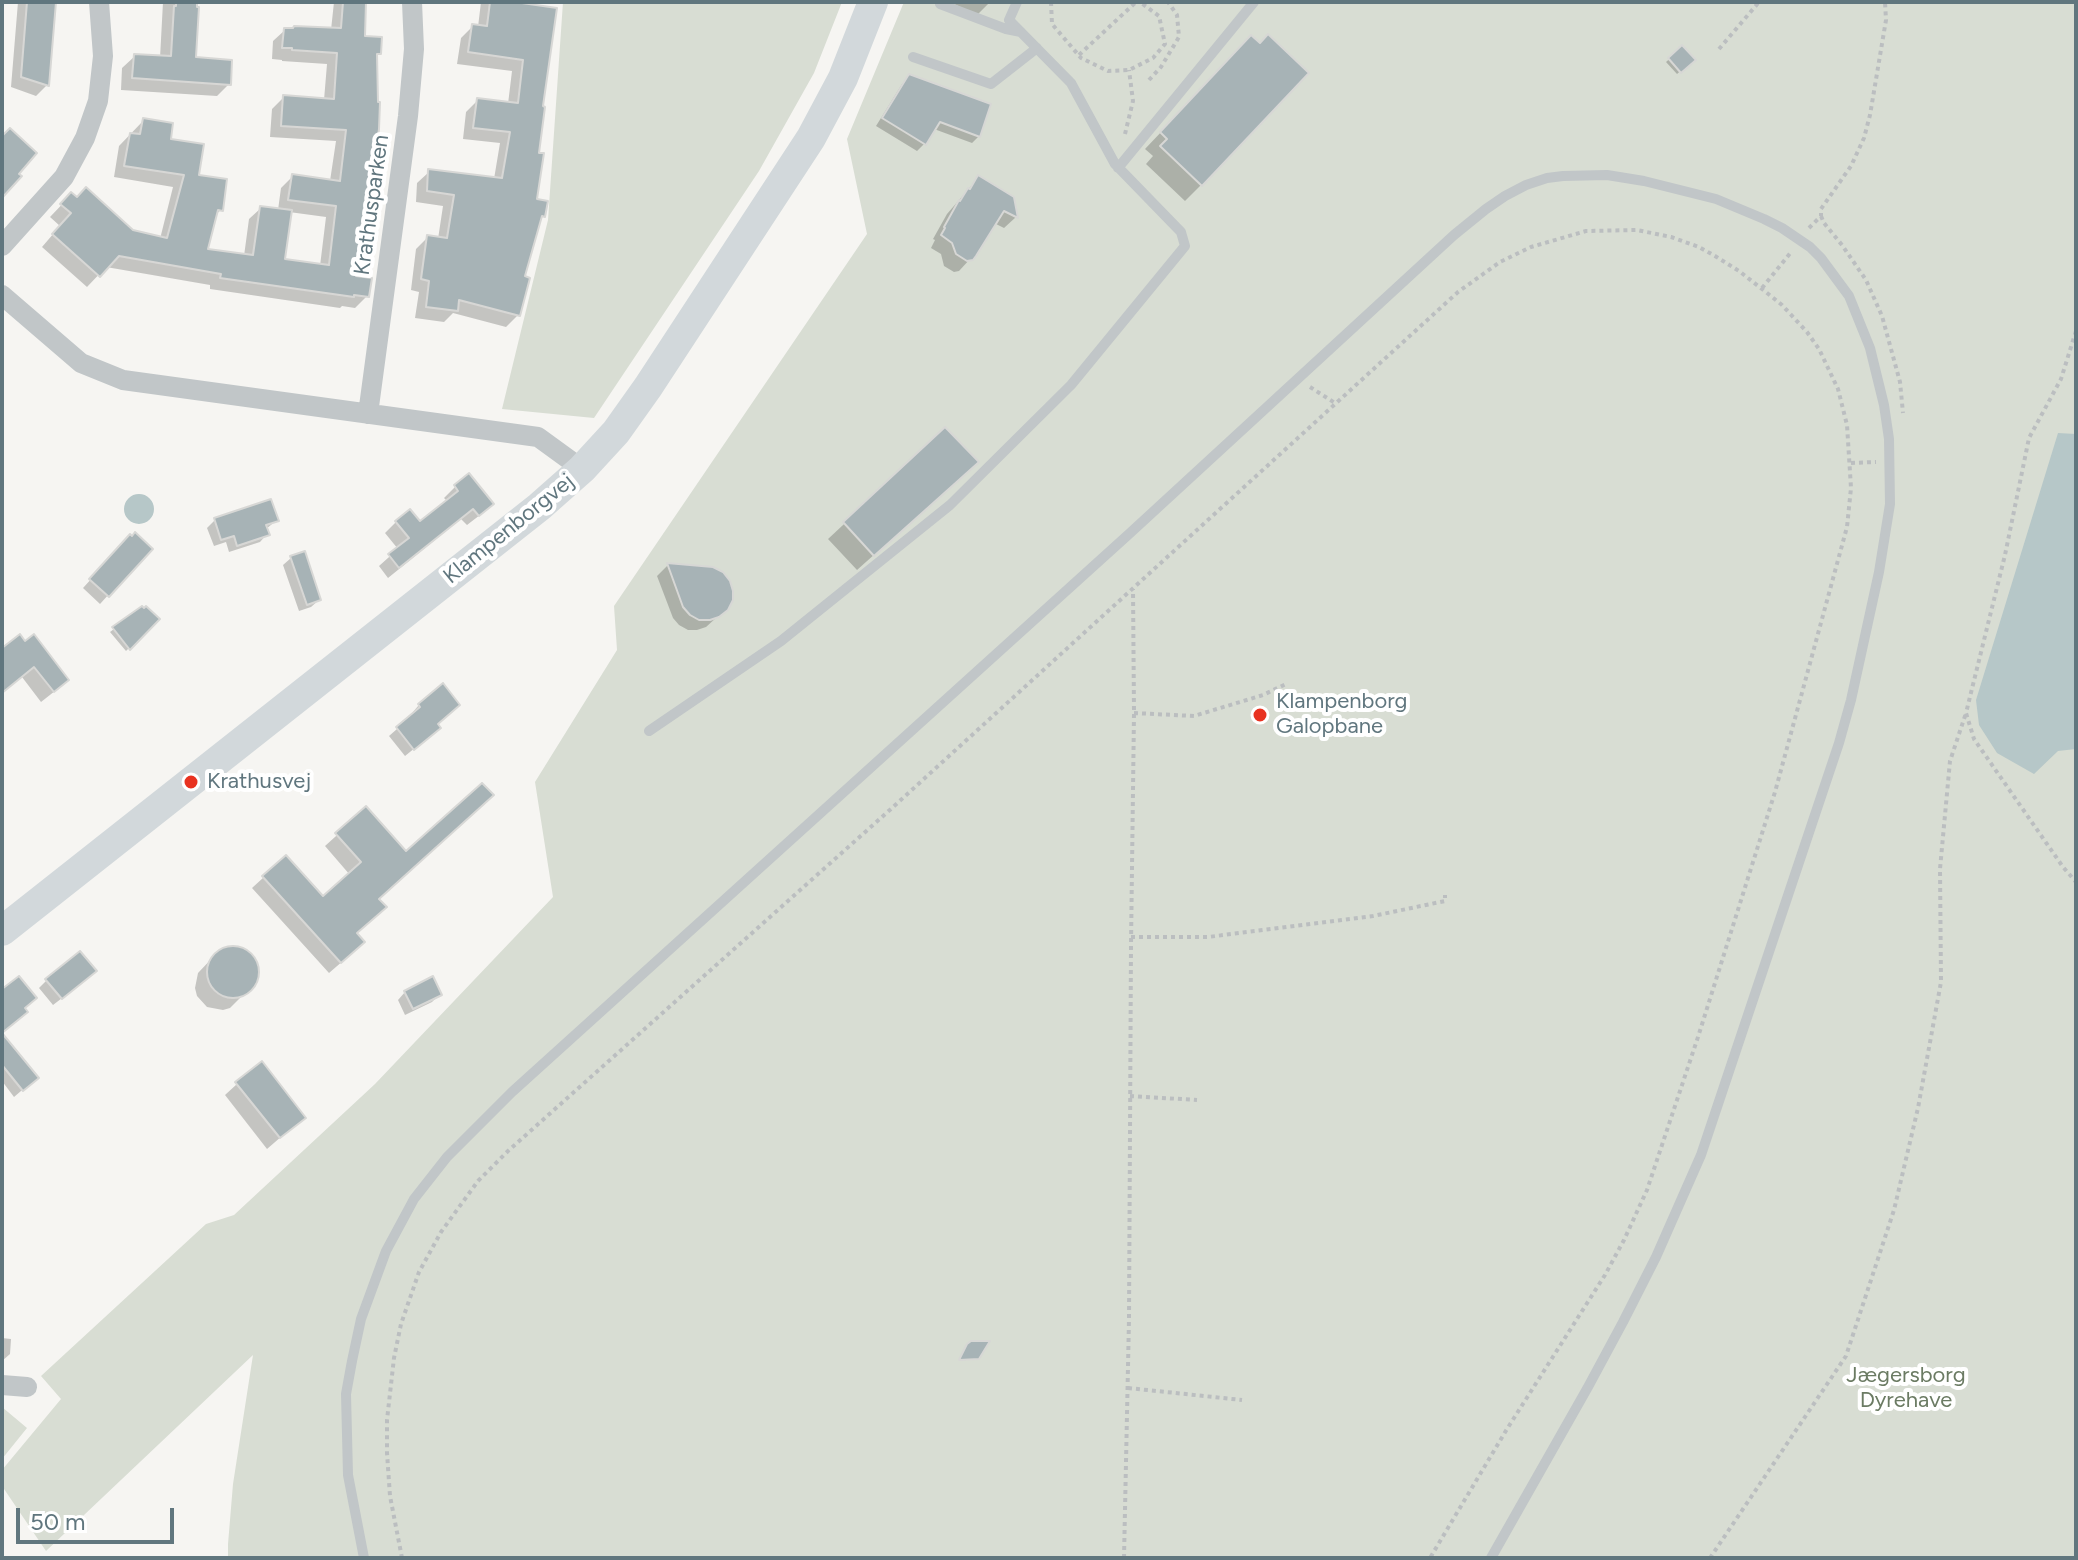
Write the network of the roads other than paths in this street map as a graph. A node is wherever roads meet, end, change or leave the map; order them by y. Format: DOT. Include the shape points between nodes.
graph roads {
  1 [pos="99,2"];
  2 [pos="412,2"];
  3 [pos="873,2"];
  4 [pos="1017,2"];
  5 [pos="1254,2"];
  6 [pos="940,4"];
  7 [pos="1021,32"];
  8 [pos="1037,48"];
  9 [pos="913,57"];
  10 [pos="1117,166"];
  11 [pos="2,246"];
  12 [pos="2,295"];
  13 [pos="368,414"];
  14 [pos="582,469"];
  15 [pos="649,731"];
  16 [pos="2,931"];
  17 [pos="2,1385"];
  18 [pos="27,1387"];
  19 [pos="364,1558"];
  20 [pos="1491,1558"];
  1 -- 11 [label="street" via="103,56 98,101 85,138 64,177"];
  2 -- 13 [label="street, Krathusparken" via="409,107"];
  3 -- 14 [label="street, Klampenborgvej" via="843,78 811,138 648,387"];
  4 -- 7 [label="lane" via="1009,20"];
  5 -- 10 [label="lane"];
  6 -- 7 [label="lane"];
  7 -- 8 [label="lane"];
  8 -- 9 [label="lane" via="991,84"];
  8 -- 10 [label="lane" via="1071,83"];
  10 -- 15 [label="lane" via="1181,232 1185,246 1081,373 950,505 781,641"];
  12 -- 13 [label="street" via="81,363 123,380"];
  13 -- 14 [label="street" via="538,437"];
  14 -- 16 [label="street, Klampenborgvej"];
  17 -- 18 [label="street"];
  19 -- 20 [label="lane" via="348,1475 346,1394 352,1361 386,1251 414,1199 447,1157 512,1092 1454,235 1526,185 1547,178 1607,175 1716,199 1764,219 1810,247 1838,279 1870,348 1884,405 1890,504 1839,743 1701,1155 1656,1257"];
}
